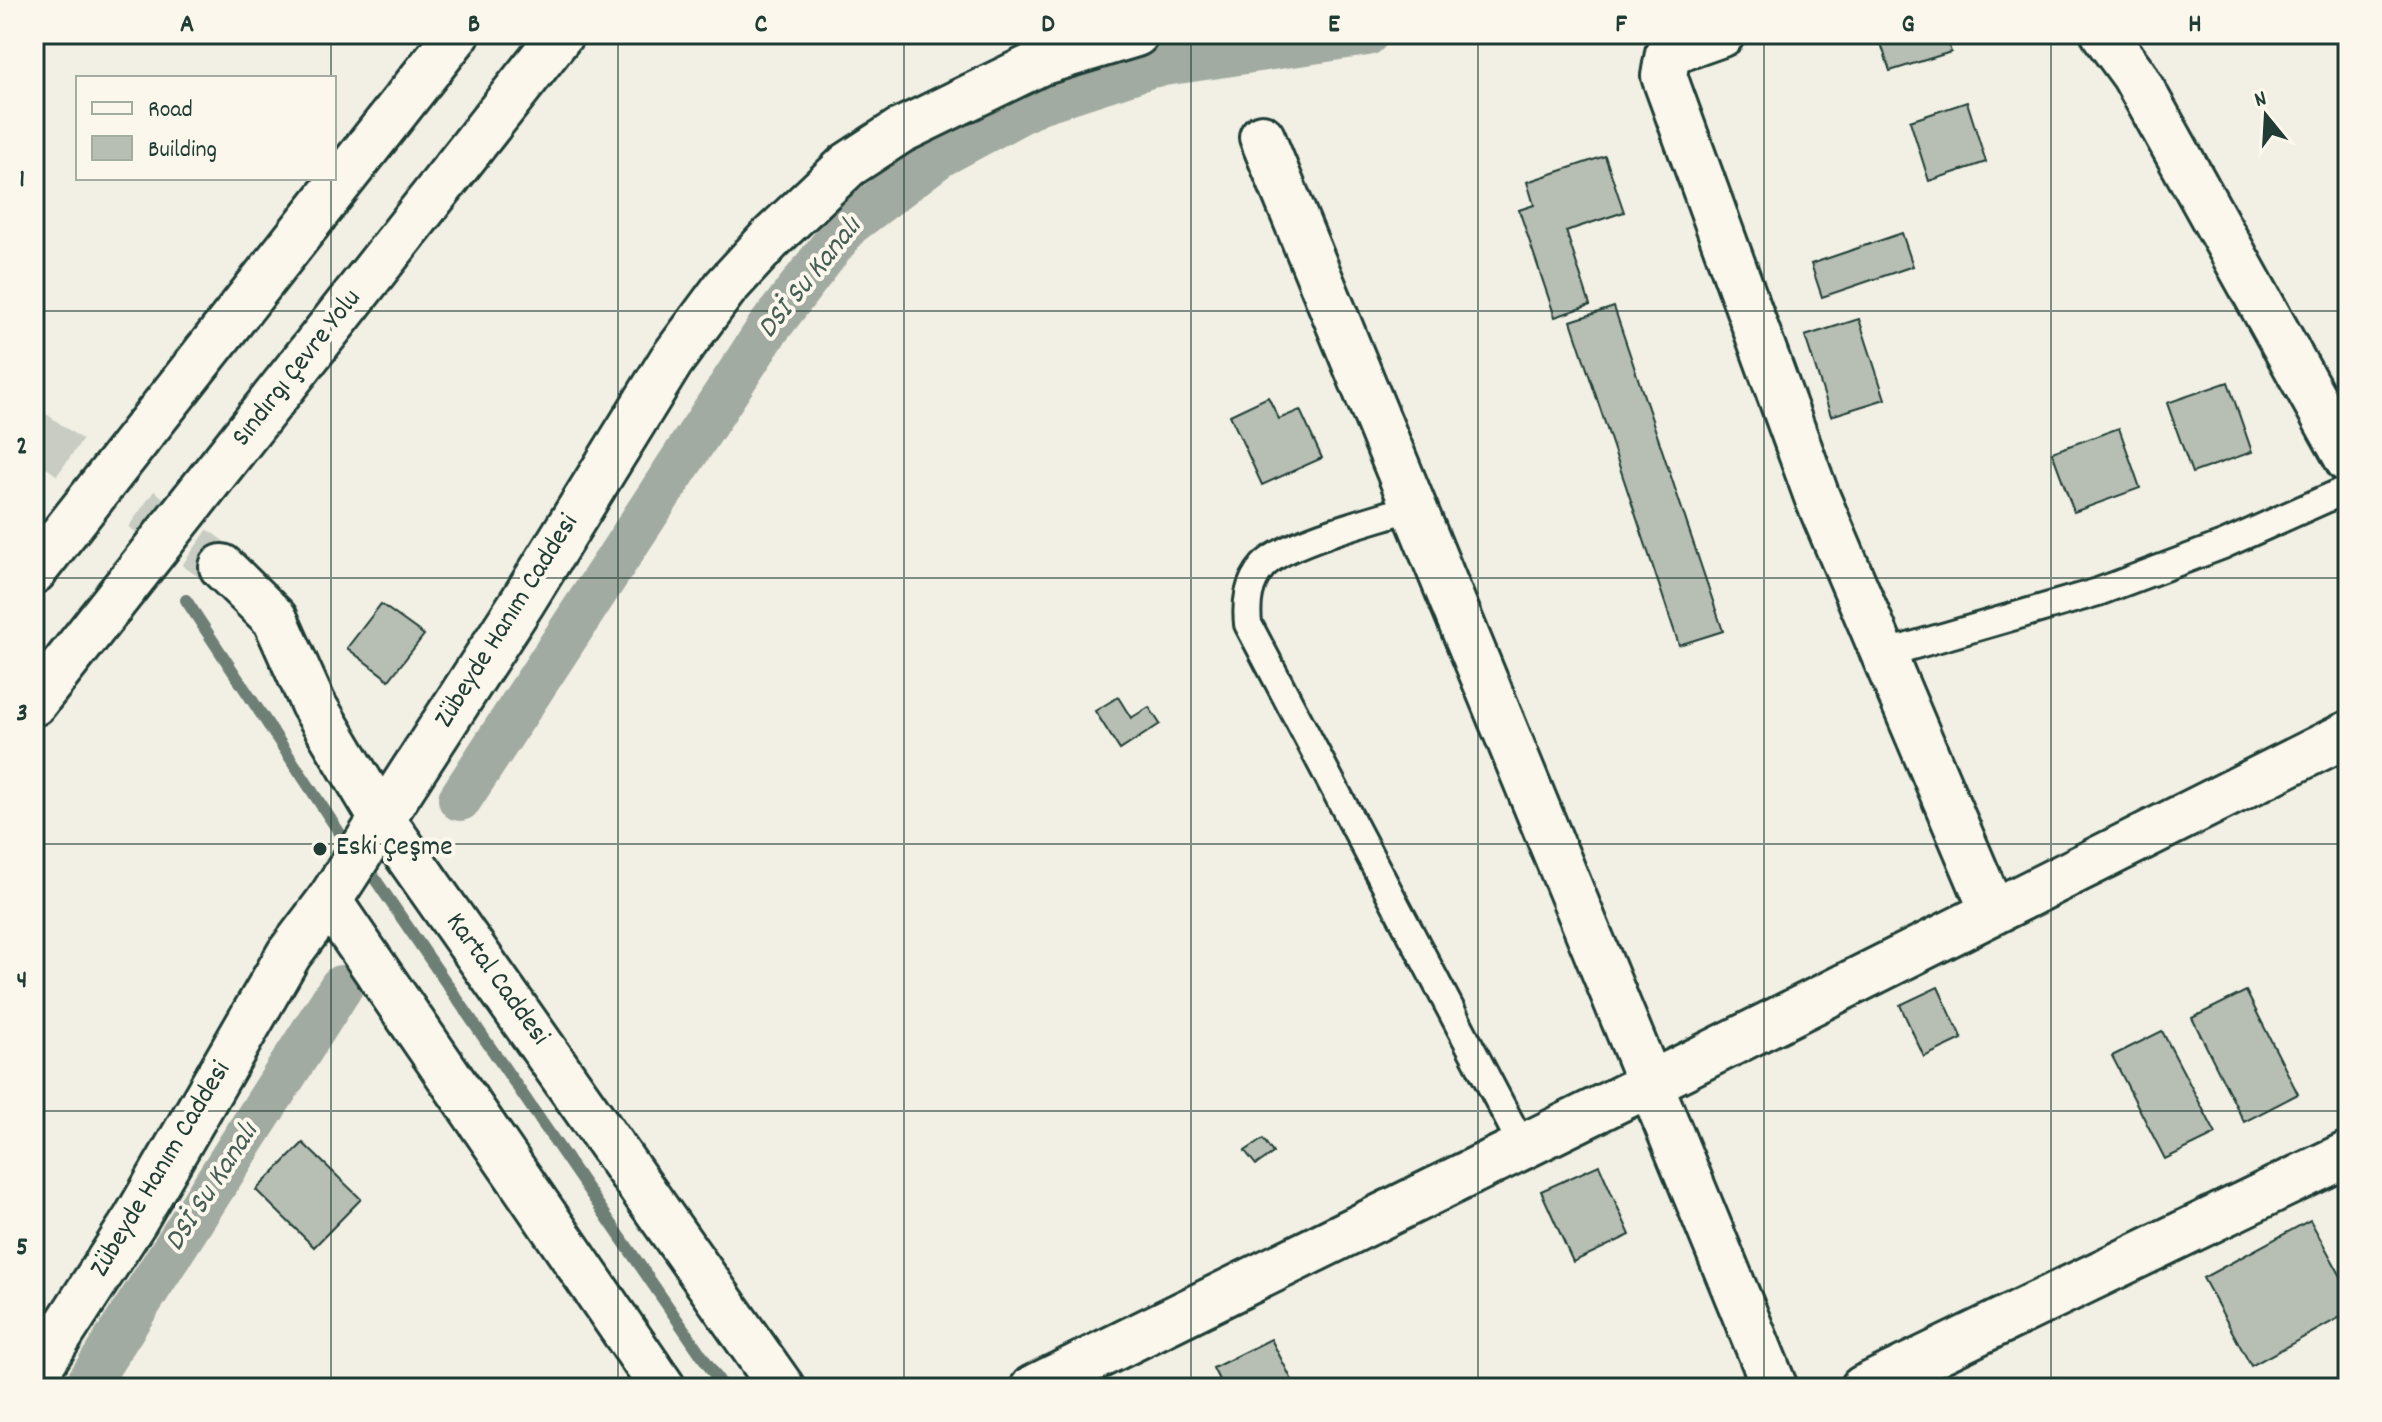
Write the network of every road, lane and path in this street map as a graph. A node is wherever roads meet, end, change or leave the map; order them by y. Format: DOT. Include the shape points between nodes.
graph roads {
  1 [pos="457,34"];
  2 [pos="561,34"];
  3 [pos="1136,34"];
  4 [pos="1722,34"];
  5 [pos="2104,34"];
  6 [pos="1262,137"];
  7 [pos="2348,460"];
  8 [pos="2348,489"];
  9 [pos="1413,507"];
  10 [pos="222,567"];
  11 [pos="34,571"];
  12 [pos="1884,654"];
  13 [pos="34,703"];
  14 [pos="2348,734"];
  15 [pos="382,819"];
  16 [pos="329,901"];
  17 [pos="1992,910"];
  18 [pos="1650,1084"];
  19 [pos="1523,1147"];
  20 [pos="2348,1154"];
  21 [pos="34,1376"];
  22 [pos="663,1388"];
  23 [pos="782,1388"];
  24 [pos="1033,1388"];
  25 [pos="1775,1388"];
  26 [pos="1863,1388"];
  1 -- 11 [label="street"];
  2 -- 13 [label="street, Sındırgı Çevre Yolu"];
  3 -- 15 [label="street, Zübeyde Hanım Caddesi" via="1040,63 900,131 848,165 770,239 725,288 671,361"];
  4 -- 12 [label="street" via="1668,53 1664,76 1817,497"];
  5 -- 7 [label="street" via="2142,88"];
  6 -- 9 [label="street"];
  8 -- 12 [label="lane" via="2223,545 2098,592"];
  9 -- 18 [label="street"];
  9 -- 19 [label="lane" via="1278,554 1253,580 1248,624"];
  10 -- 15 [label="street, Kartal Caddesi" via="275,619 313,704"];
  12 -- 17 [label="street"];
  14 -- 17 [label="street"];
  15 -- 16 [label="street, Zübeyde Hanım Caddesi"];
  15 -- 23 [label="street, Kartal Caddesi"];
  16 -- 21 [label="street, Zübeyde Hanım Caddesi" via="289,954 135,1220"];
  16 -- 22 [label="street"];
  17 -- 18 [label="street"];
  18 -- 19 [label="street"];
  18 -- 25 [label="street"];
  19 -- 24 [label="street"];
  20 -- 26 [label="street"];
}
